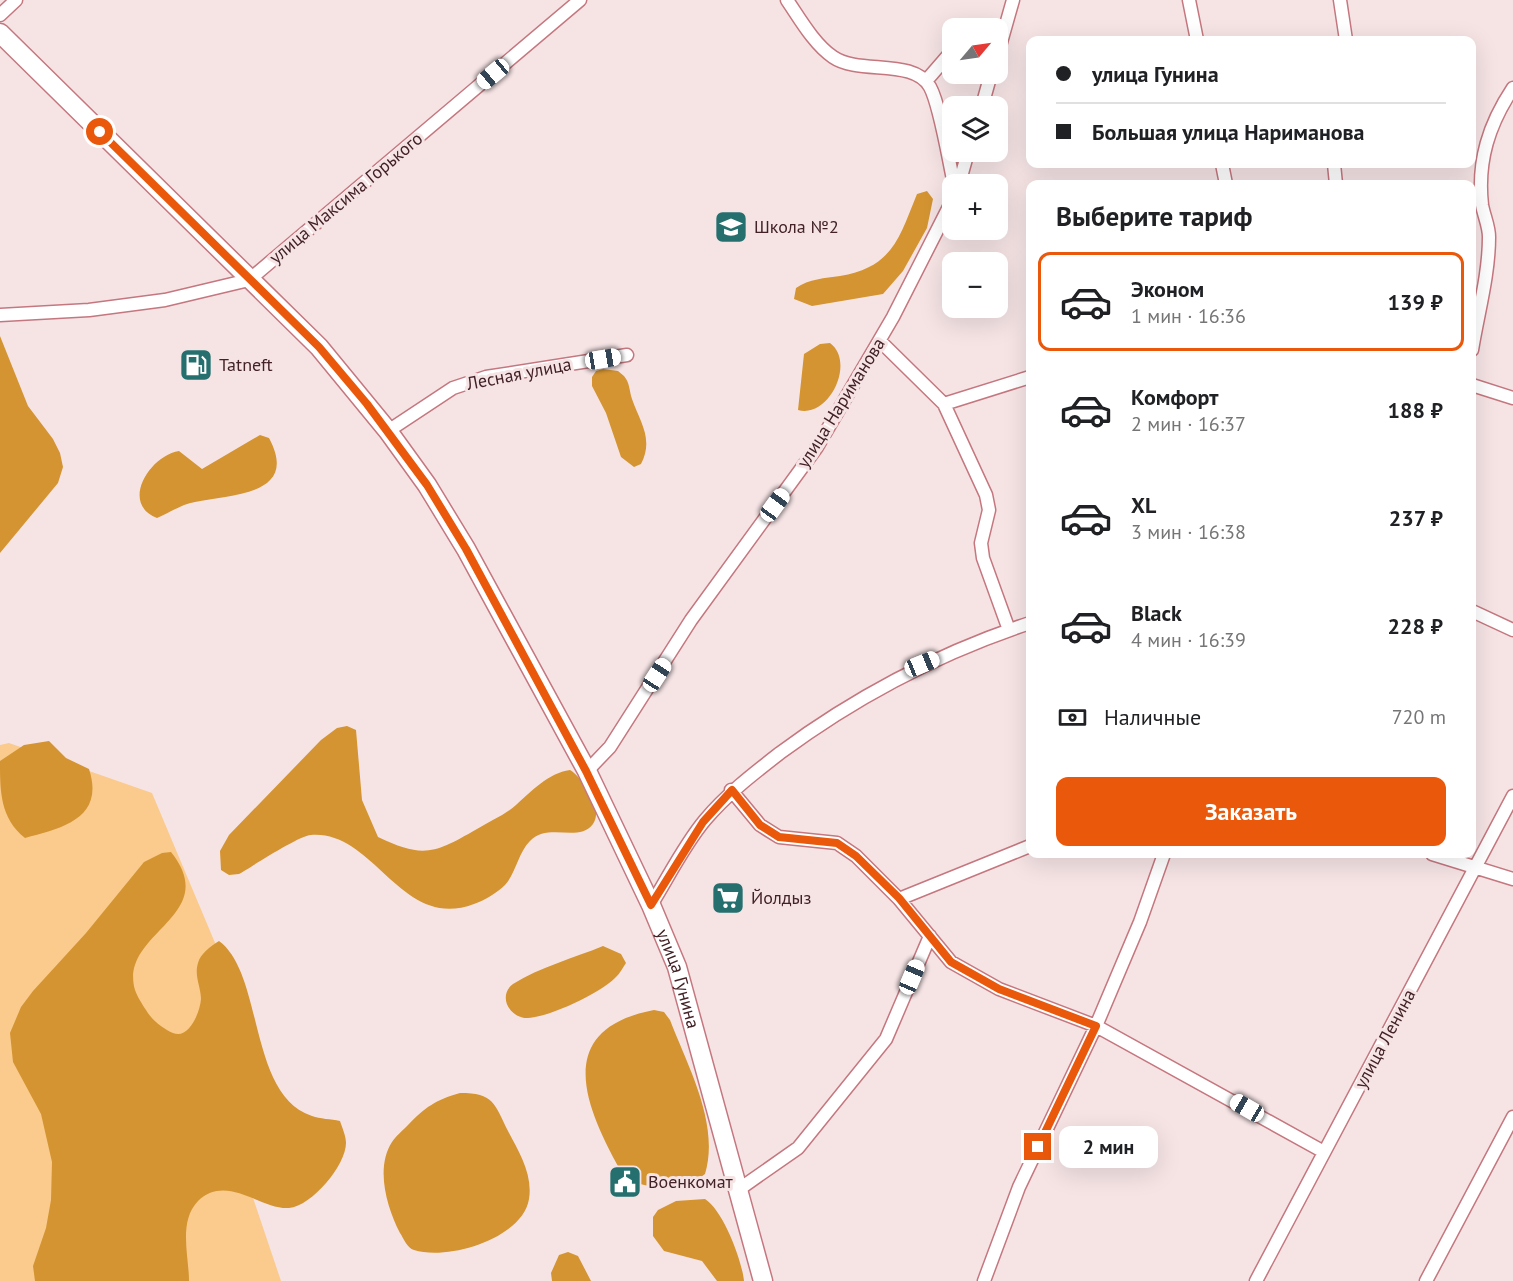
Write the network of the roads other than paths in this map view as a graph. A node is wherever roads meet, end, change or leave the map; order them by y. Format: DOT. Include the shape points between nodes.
graph roads {
  1 [pos="16,0"];
  2 [pos="580,0"];
  3 [pos="787,0"];
  4 [pos="1013,0"];
  5 [pos="1189,0"];
  6 [pos="1340,0"];
  7 [pos="0,15"];
  8 [pos="1008,18"];
  9 [pos="0,33"];
  10 [pos="1196,36"];
  11 [pos="1345,36"];
  12 [pos="942,63"];
  13 [pos="926,81"];
  14 [pos="1513,88"];
  15 [pos="952,174"];
  16 [pos="942,220"];
  17 [pos="249,280"];
  18 [pos="0,315"];
  19 [pos="1476,327"];
  20 [pos="880,341"];
  21 [pos="627,355"];
  22 [pos="1026,378"];
  23 [pos="1476,386"];
  24 [pos="1513,398"];
  25 [pos="944,404"];
  26 [pos="388,431"];
  27 [pos="1476,613"];
  28 [pos="1026,624"];
  29 [pos="1009,630"];
  30 [pos="1513,630"];
  31 [pos="586,771"];
  32 [pos="732,790"];
  33 [pos="1513,796"];
  34 [pos="1026,848"];
  35 [pos="1163,858"];
  36 [pos="1446,858"];
  37 [pos="1476,867"];
  38 [pos="1513,879"];
  39 [pos="899,898"];
  40 [pos="651,905"];
  41 [pos="930,936"];
  42 [pos="1096,1026"];
  43 [pos="1513,1117"];
  44 [pos="1324,1152"];
  45 [pos="738,1190"];
  46 [pos="764,1281"];
  47 [pos="984,1281"];
  48 [pos="1256,1281"];
  49 [pos="1426,1281"];
  1 -- 7 [label="street"];
  2 -- 17 [label="street, улица Максима Горького"];
  3 -- 13 [label="street" via="821,47 833,57 856,65 909,71"];
  4 -- 8 [label="street"];
  5 -- 10 [label="street"];
  6 -- 11 [label="street"];
  9 -- 17 [label="main road, улица Гунина"];
  12 -- 13 [label="street"];
  13 -- 15 [label="street" via="933,94"];
  14 -- 19 [label="street" via="1494,117 1482,162 1482,205 1490,234"];
  16 -- 20 [label="street, улица Нариманова"];
  17 -- 18 [label="street, улица Максима Горького" via="165,300 89,310"];
  17 -- 26 [label="main road, улица Гунина" via="319,347"];
  20 -- 25 [label="street"];
  20 -- 31 [label="street, улица Нариманова" via="816,447 692,620 610,747"];
  21 -- 26 [label="street, Лесная улица" via="486,377 453,388"];
  22 -- 25 [label="street"];
  23 -- 24 [label="street"];
  25 -- 29 [label="street" via="986,495 989,510 981,543 983,558"];
  26 -- 31 [label="main road, улица Гунина" via="466,549"];
  27 -- 30 [label="street"];
  28 -- 29 [label="street"];
  29 -- 32 [label="street" via="922,664 837,712"];
  31 -- 40 [label="main road, улица Гунина"];
  32 -- 39 [label="street" via="760,825 779,837 837,843"];
  32 -- 40 [label="street" via="703,822"];
  33 -- 37 [label="street, улица Ленина"];
  34 -- 39 [label="street"];
  35 -- 42 [label="street"];
  36 -- 37 [label="street"];
  37 -- 38 [label="street"];
  37 -- 44 [label="street, улица Ленина"];
  39 -- 41 [label="street"];
  40 -- 45 [label="main road, улица Гунина" via="676,967"];
  41 -- 42 [label="street" via="951,962 999,989"];
  41 -- 45 [label="street" via="886,1039 798,1148"];
  42 -- 44 [label="street"];
  42 -- 47 [label="street" via="1019,1187"];
  43 -- 49 [label="street"];
  44 -- 48 [label="street, улица Ленина"];
  45 -- 46 [label="main road, улица Гунина"];
}
